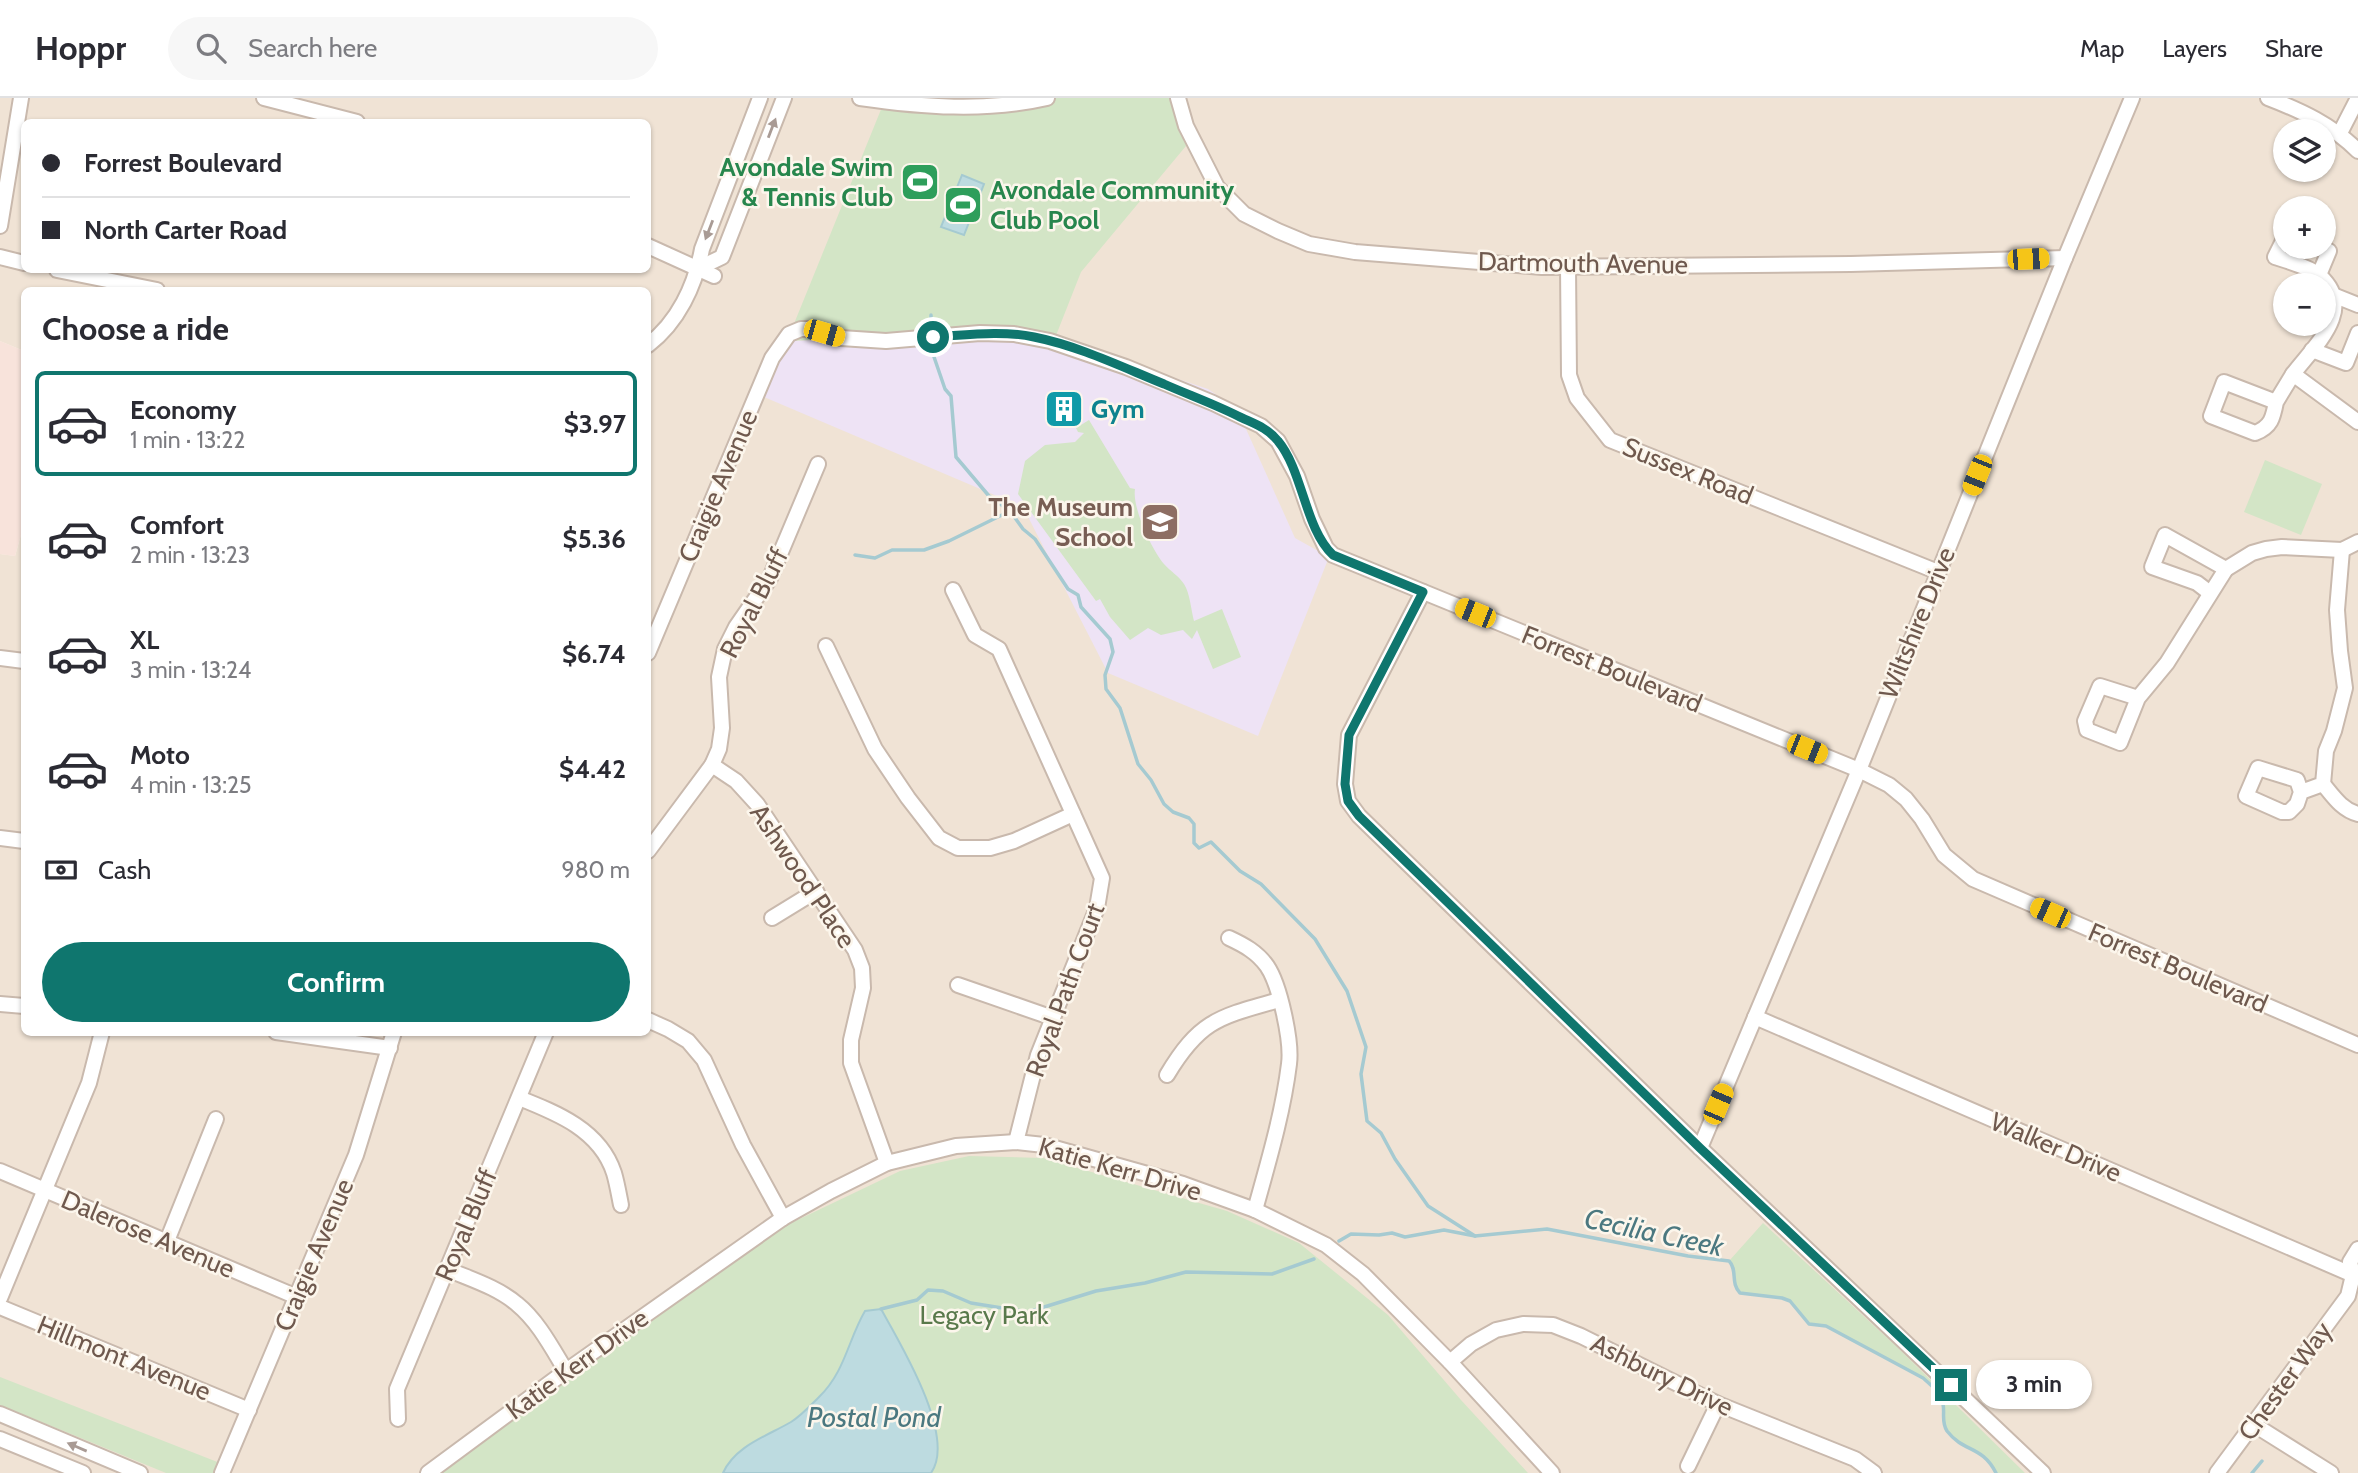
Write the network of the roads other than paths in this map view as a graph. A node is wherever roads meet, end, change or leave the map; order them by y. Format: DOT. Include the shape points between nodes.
graph roads {
  1 [pos="21,98"];
  2 [pos="264,98"];
  3 [pos="760,98"];
  4 [pos="784,98"];
  5 [pos="860,98"];
  6 [pos="1047,98"];
  7 [pos="1178,98"];
  8 [pos="2132,98"];
  9 [pos="2268,98"];
  10 [pos="2358,98"];
  11 [pos="345,119"];
  12 [pos="2340,133"];
  13 [pos="2358,151"];
  14 [pos="0,226"];
  15 [pos="651,247"];
  16 [pos="0,257"];
  17 [pos="2065,258"];
  18 [pos="2280,259"];
  19 [pos="21,262"];
  20 [pos="1568,267"];
  21 [pos="697,269"];
  22 [pos="72,273"];
  23 [pos="2314,273"];
  24 [pos="714,276"];
  25 [pos="142,287"];
  26 [pos="2336,296"];
  27 [pos="2358,305"];
  28 [pos="801,329"];
  29 [pos="2358,333"];
  30 [pos="2323,336"];
  31 [pos="651,342"];
  32 [pos="2312,350"];
  33 [pos="2293,374"];
  34 [pos="2276,402"];
  35 [pos="2358,422"];
  36 [pos="818,464"];
  37 [pos="2358,542"];
  38 [pos="2342,550"];
  39 [pos="2226,569"];
  40 [pos="1938,572"];
  41 [pos="953,590"];
  42 [pos="1423,592"];
  43 [pos="2210,593"];
  44 [pos="651,646"];
  45 [pos="826,646"];
  46 [pos="0,658"];
  47 [pos="21,661"];
  48 [pos="2343,674"];
  49 [pos="2358,680"];
  50 [pos="2138,698"];
  51 [pos="712,765"];
  52 [pos="1858,770"];
  53 [pos="2323,784"];
  54 [pos="2301,792"];
  55 [pos="1073,814"];
  56 [pos="2358,814"];
  57 [pos="0,838"];
  58 [pos="21,841"];
  59 [pos="651,847"];
  60 [pos="816,891"];
  61 [pos="772,918"];
  62 [pos="1229,938"];
  63 [pos="958,985"];
  64 [pos="1279,1000"];
  65 [pos="0,1004"];
  66 [pos="21,1006"];
  67 [pos="1755,1017"];
  68 [pos="1053,1018"];
  69 [pos="651,1021"];
  70 [pos="101,1036"];
  71 [pos="304,1036"];
  72 [pos="393,1036"];
  73 [pos="544,1036"];
  74 [pos="2358,1045"];
  75 [pos="390,1048"];
  76 [pos="1167,1075"];
  77 [pos="519,1098"];
  78 [pos="215,1119"];
  79 [pos="1016,1142"];
  80 [pos="1700,1148"];
  81 [pos="887,1163"];
  82 [pos="0,1171"];
  83 [pos="45,1190"];
  84 [pos="621,1205"];
  85 [pos="1255,1210"];
  86 [pos="783,1219"];
  87 [pos="167,1241"];
  88 [pos="2358,1249"];
  89 [pos="447,1269"];
  90 [pos="2355,1276"];
  91 [pos="297,1297"];
  92 [pos="0,1298"];
  93 [pos="0,1307"];
  94 [pos="1450,1362"];
  95 [pos="566,1371"];
  96 [pos="1718,1404"];
  97 [pos="249,1410"];
  98 [pos="0,1414"];
  99 [pos="398,1419"];
  100 [pos="2253,1424"];
  101 [pos="0,1439"];
  102 [pos="1688,1466"];
  103 [pos="83,1473"];
  104 [pos="140,1473"];
  105 [pos="222,1473"];
  106 [pos="428,1473"];
  107 [pos="1552,1473"];
  108 [pos="1874,1473"];
  109 [pos="2043,1473"];
  110 [pos="2217,1473"];
  111 [pos="2331,1473"];
  1 -- 14 [label="street"];
  2 -- 11 [label="street"];
  3 -- 21 [label="street, one-way"];
  21 -- 4 [label="street, one-way" via="722,257"];
  5 -- 6 [label="street" via="963,107"];
  7 -- 20 [label="street, Dartmouth Avenue" via="1186,126 1217,187 1244,214 1278,231 1309,244 1355,252"];
  8 -- 17 [label="street, Wiltshire Drive"];
  9 -- 12 [label="street"];
  10 -- 12 [label="street"];
  12 -- 13 [label="street"];
  15 -- 21 [label="street"];
  16 -- 19 [label="street"];
  17 -- 20 [label="street, Dartmouth Avenue"];
  17 -- 40 [label="street, Wiltshire Drive"];
  18 -- 23 [label="street"];
  20 -- 40 [label="street, Sussex Road" via="1569,375 1577,398 1610,440"];
  21 -- 24 [label="street"];
  21 -- 31 [label="street" via="683,304"];
  22 -- 25 [label="street"];
  26 -- 27 [label="street"];
  28 -- 42 [label="street, Forrest Boulevard" via="886,341 981,333 1033,336 1213,403 1261,426 1278,441 1333,555"];
  28 -- 44 [label="street, Craigie Avenue" via="789,334 772,358"];
  29 -- 32 [label="street" via="2346,363"];
  30 -- 32 [label="street"];
  32 -- 33 [label="street"];
  33 -- 34 [label="street"];
  33 -- 35 [label="street"];
  34 -- 34 [label="street" via="2224,382 2211,416 2255,433 2272,421"];
  36 -- 51 [label="street, Royal Bluff" via="770,578 725,649 719,677 722,728"];
  37 -- 38 [label="street"];
  38 -- 39 [label="street" via="2266,549"];
  38 -- 48 [label="street" via="2337,610"];
  39 -- 43 [label="street"];
  39 -- 43 [label="street" via="2165,535 2152,567 2197,583"];
  40 -- 52 [label="street, Wiltshire Drive"];
  41 -- 55 [label="street, Royal Path Court" via="975,635 999,649"];
  42 -- 52 [label="street, Forrest Boulevard"];
  42 -- 80 [label="street" via="1349,735 1348,801"];
  43 -- 50 [label="street" via="2167,663"];
  45 -- 55 [label="street" via="875,749 939,838 958,848 990,849"];
  46 -- 47 [label="street"];
  48 -- 49 [label="street"];
  48 -- 53 [label="street" via="2345,688 2326,751"];
  51 -- 59 [label="street, Royal Bluff"];
  51 -- 60 [label="street, Ashwood Place" via="736,781 757,804"];
  52 -- 67 [label="street, Wiltshire Drive"];
  52 -- 74 [label="street, Forrest Boulevard" via="1906,799 1944,855 1973,879"];
  53 -- 54 [label="street"];
  53 -- 56 [label="street" via="2340,805"];
  55 -- 68 [label="street, Royal Path Court" via="1102,878 1097,908"];
  57 -- 58 [label="street"];
  60 -- 61 [label="street"];
  60 -- 81 [label="street, Ashwood Place" via="862,968 851,1063"];
  62 -- 64 [label="street" via="1249,947 1268,967"];
  63 -- 68 [label="street"];
  64 -- 76 [label="street" via="1231,1013 1205,1027 1183,1049"];
  64 -- 85 [label="street" via="1288,1028 1289,1063"];
  65 -- 66 [label="street"];
  67 -- 80 [label="street, Wiltshire Drive"];
  67 -- 90 [label="street, Walker Drive"];
  68 -- 79 [label="street, Royal Path Court" via="1038,1055"];
  69 -- 86 [label="street" via="688,1041 704,1060"];
  70 -- 83 [label="street" via="89,1083"];
  71 -- 75 [label="street"];
  72 -- 75 [label="street, Craigie Avenue"];
  73 -- 77 [label="street, Royal Bluff"];
  75 -- 91 [label="street, Craigie Avenue" via="356,1155"];
  77 -- 84 [label="street" via="578,1126 600,1147 614,1172"];
  77 -- 89 [label="street, Royal Bluff"];
  78 -- 87 [label="street"];
  79 -- 81 [label="street, Katie Kerr Drive" via="956,1146"];
  79 -- 85 [label="street, Katie Kerr Drive" via="1044,1145 1183,1184"];
  80 -- 109 [label="street"];
  81 -- 86 [label="street, Katie Kerr Drive"];
  82 -- 83 [label="street, Dalerose Avenue"];
  83 -- 87 [label="street, Dalerose Avenue"];
  83 -- 92 [label="street"];
  85 -- 94 [label="street, Katie Kerr Drive" via="1335,1252"];
  86 -- 95 [label="street, Katie Kerr Drive"];
  87 -- 91 [label="street, Dalerose Avenue"];
  88 -- 90 [label="street, Chester Way" via="2350,1262"];
  89 -- 95 [label="street" via="518,1305"];
  89 -- 99 [label="street, Royal Bluff" via="397,1389"];
  90 -- 100 [label="street, Chester Way" via="2348,1296"];
  91 -- 97 [label="street, Craigie Avenue"];
  93 -- 97 [label="street, Hillmont Avenue"];
  94 -- 96 [label="street, Ashbury Drive" via="1496,1330 1523,1324 1553,1325"];
  94 -- 107 [label="street, Katie Kerr Drive"];
  95 -- 106 [label="street, Katie Kerr Drive"];
  96 -- 102 [label="street"];
  96 -- 108 [label="street, Ashbury Drive" via="1855,1459"];
  97 -- 105 [label="street, Craigie Avenue"];
  104 -- 98 [label="street, one-way"];
  100 -- 110 [label="street, Chester Way"];
  100 -- 111 [label="street"];
  101 -- 103 [label="street"];
}
